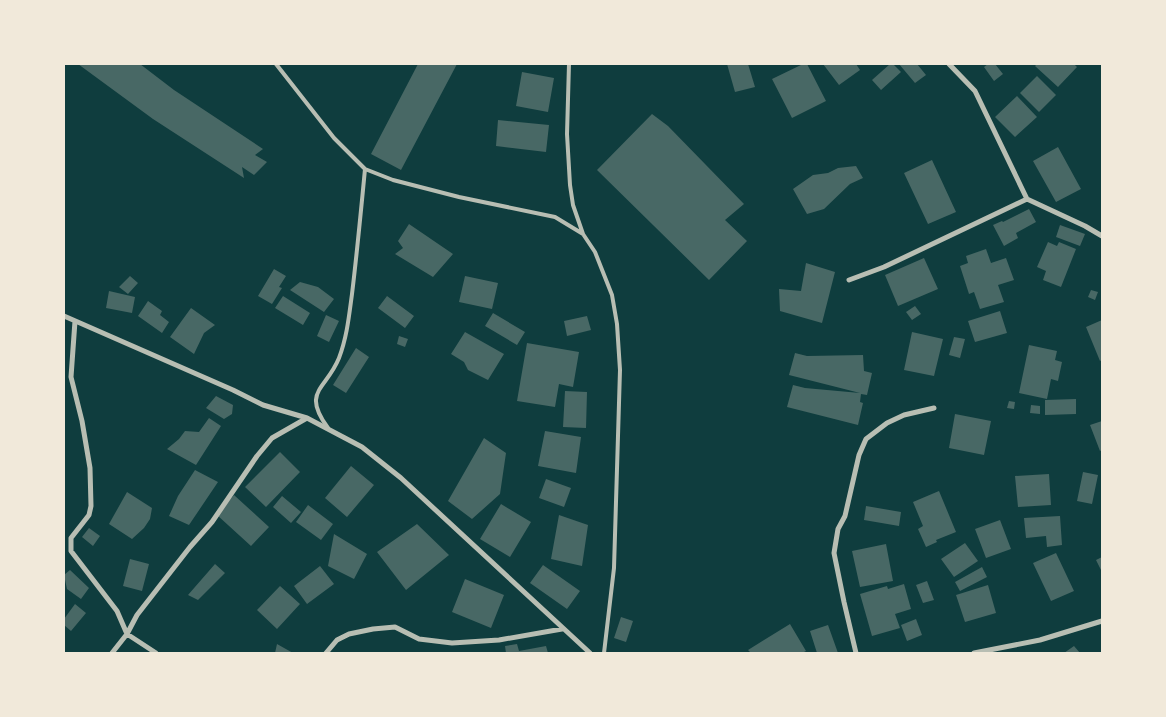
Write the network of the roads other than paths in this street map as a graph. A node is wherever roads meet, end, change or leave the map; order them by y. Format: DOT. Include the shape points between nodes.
graph roads {
  1 [pos="276,64"];
  2 [pos="569,64"];
  3 [pos="949,64"];
  4 [pos="365,169"];
  5 [pos="1027,199"];
  6 [pos="583,234"];
  7 [pos="1102,236"];
  8 [pos="849,280"];
  9 [pos="64,316"];
  10 [pos="75,321"];
  11 [pos="934,408"];
  12 [pos="307,418"];
  13 [pos="328,428"];
  14 [pos="1102,621"];
  15 [pos="562,629"];
  16 [pos="127,634"];
  17 [pos="112,653"];
  18 [pos="156,653"];
  19 [pos="326,653"];
  20 [pos="590,653"];
  21 [pos="604,653"];
  22 [pos="856,653"];
  23 [pos="974,653"];
  1 -- 4 [label="lane" via="334,138"];
  2 -- 6 [label="lane" via="567,134 570,185 572,205"];
  3 -- 5 [label="street" via="974,91"];
  4 -- 6 [label="lane" via="393,180 555,218"];
  4 -- 13 [label="lane" via="346,339 338,360 319,389 315,403"];
  5 -- 7 [label="street"];
  5 -- 8 [label="street" via="884,267"];
  6 -- 21 [label="lane" via="595,252 612,295 620,370 614,568"];
  9 -- 10 [label="street"];
  10 -- 12 [label="street" via="263,405"];
  10 -- 16 [label="street" via="71,377 90,468 91,506 90,515 71,538 71,551 117,611"];
  11 -- 22 [label="street" via="887,423 866,439 859,455 834,553"];
  12 -- 13 [label="street"];
  12 -- 16 [label="street" via="272,438 257,456 212,522 137,615"];
  13 -- 15 [label="street" via="372,454 401,478"];
  14 -- 23 [label="street" via="1040,640"];
  15 -- 19 [label="street" via="452,644 419,639 395,627 373,629 336,640"];
  15 -- 20 [label="street"];
  16 -- 17 [label="street"];
  16 -- 18 [label="street"];
}
